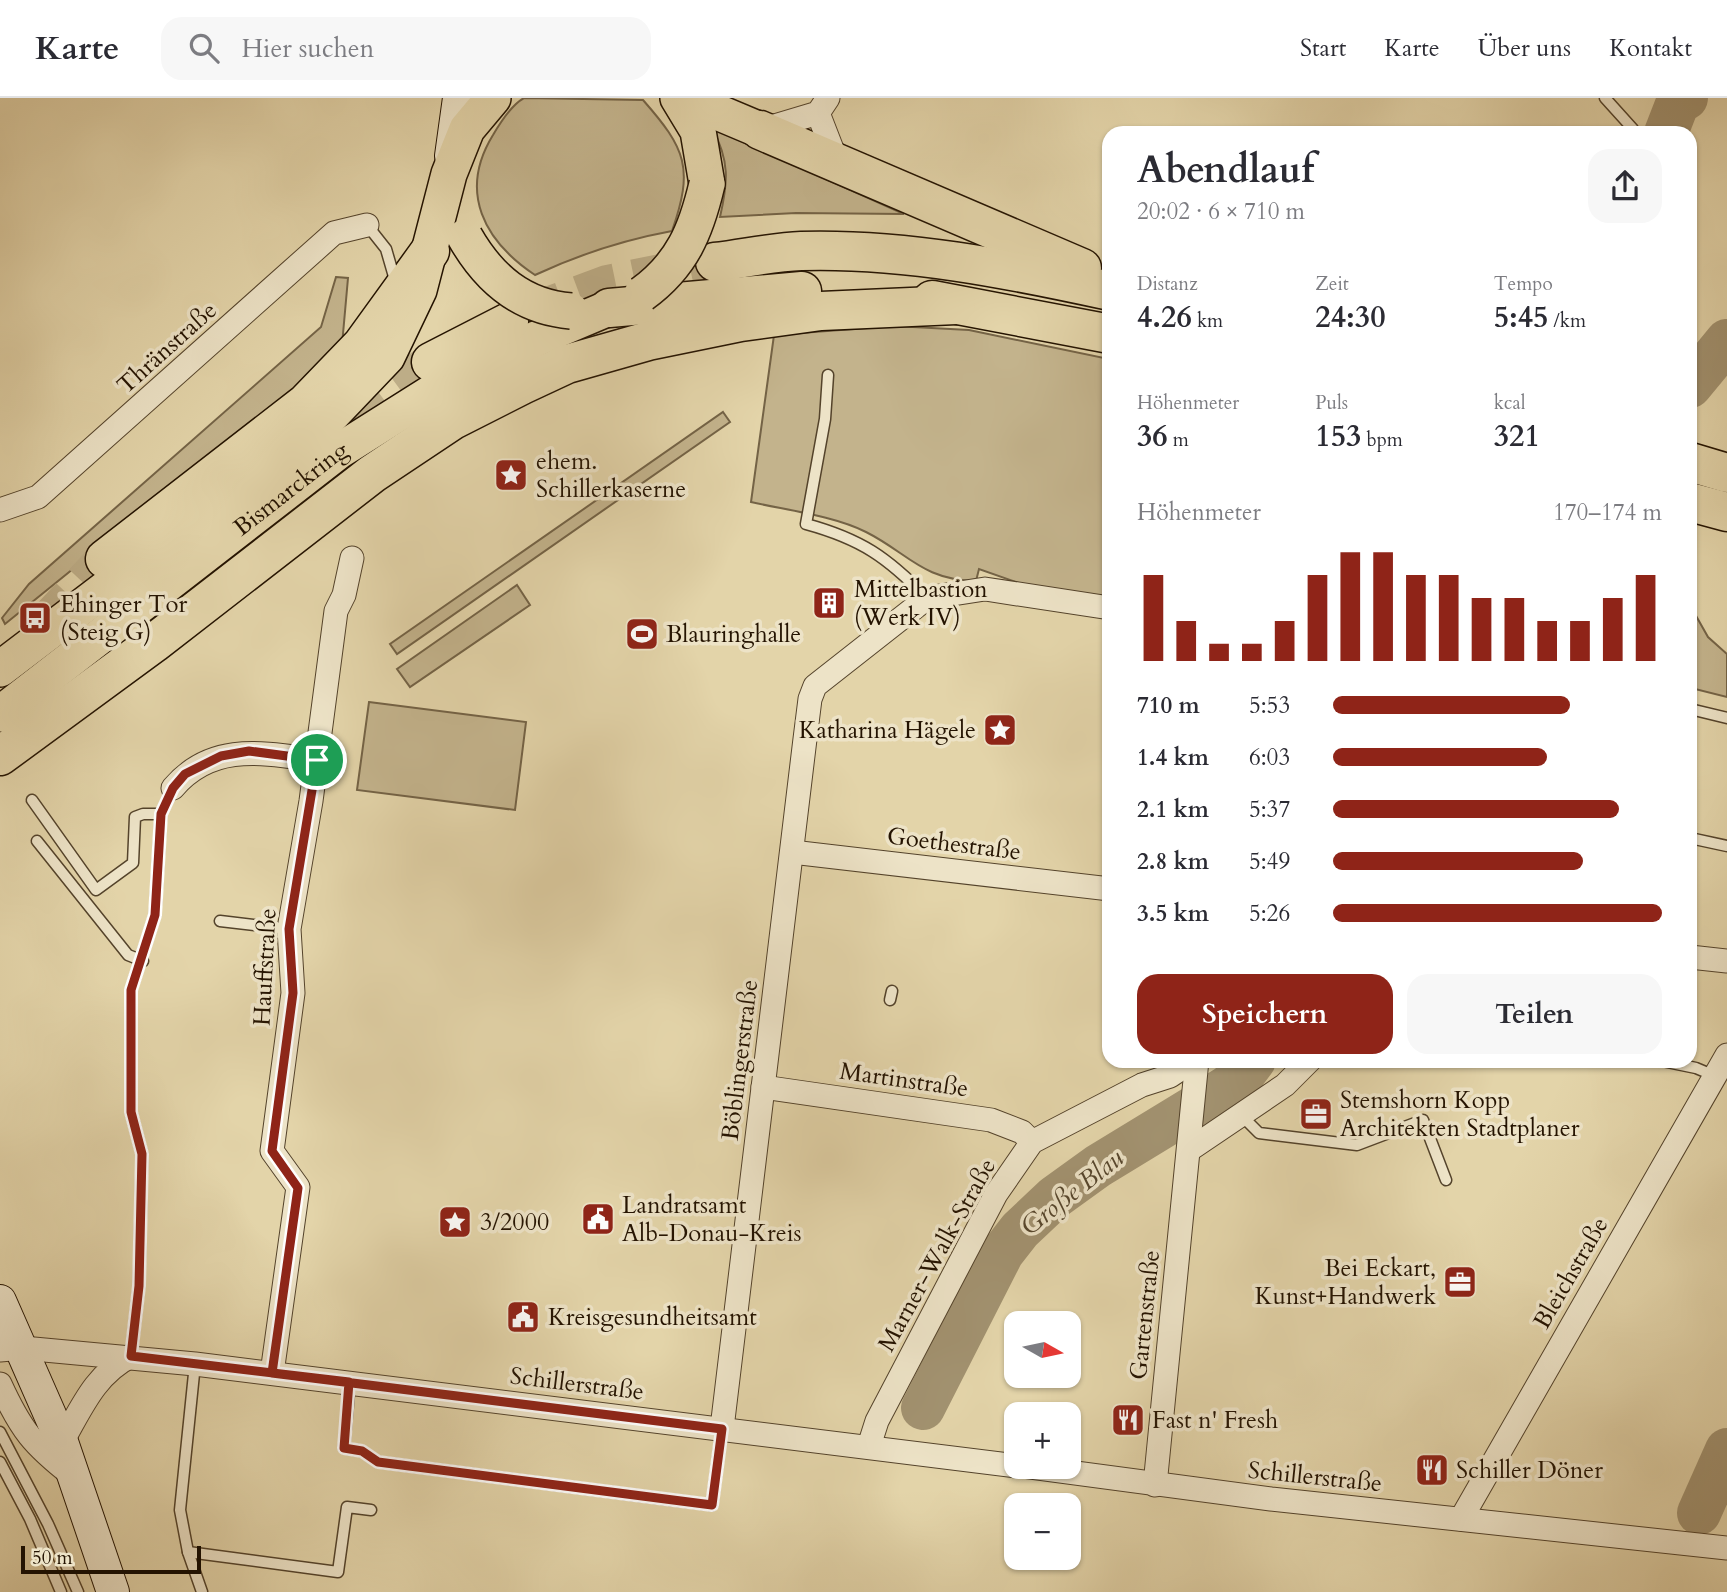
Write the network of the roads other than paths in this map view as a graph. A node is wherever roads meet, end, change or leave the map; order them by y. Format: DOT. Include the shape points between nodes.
graph roads {
  1 [pos="459,98"];
  2 [pos="493,98"];
  3 [pos="678,98"];
  4 [pos="684,98"];
  5 [pos="1605,98"];
  6 [pos="823,105"];
  7 [pos="1630,126"];
  8 [pos="760,130"];
  9 [pos="837,162"];
  10 [pos="449,174"];
  11 [pos="367,225"];
  12 [pos="430,251"];
  13 [pos="715,262"];
  14 [pos="1102,277"];
  15 [pos="1102,289"];
  16 [pos="397,294"];
  17 [pos="625,301"];
  18 [pos="956,305"];
  19 [pos="509,322"];
  20 [pos="1102,332"];
  21 [pos="431,362"];
  22 [pos="828,375"];
  23 [pos="1697,464"];
  24 [pos="1727,473"];
  25 [pos="1697,504"];
  26 [pos="0,510"];
  27 [pos="1727,512"];
  28 [pos="352,558"];
  29 [pos="105,559"];
  30 [pos="927,598"];
  31 [pos="1102,607"];
  32 [pos="0,669"];
  33 [pos="1697,711"];
  34 [pos="0,714"];
  35 [pos="1727,718"];
  36 [pos="0,755"];
  37 [pos="317,760"];
  38 [pos="173,788"];
  39 [pos="32,800"];
  40 [pos="161,814"];
  41 [pos="1697,840"];
  42 [pos="37,841"];
  43 [pos="1727,846"];
  44 [pos="792,852"];
  45 [pos="1102,888"];
  46 [pos="220,921"];
  47 [pos="289,929"];
  48 [pos="1697,958"];
  49 [pos="143,961"];
  50 [pos="1727,961"];
  51 [pos="1727,1055"];
  52 [pos="1188,1068"];
  53 [pos="1196,1068"];
  54 [pos="1302,1068"];
  55 [pos="1696,1068"];
  56 [pos="1715,1076"];
  57 [pos="763,1087"];
  58 [pos="1242,1116"];
  59 [pos="1032,1142"];
  60 [pos="1190,1144"];
  61 [pos="1446,1180"];
  62 [pos="0,1301"];
  63 [pos="11,1349"];
  64 [pos="131,1356"];
  65 [pos="195,1364"];
  66 [pos="272,1373"];
  67 [pos="349,1382"];
  68 [pos="0,1384"];
  69 [pos="722,1429"];
  70 [pos="0,1432"];
  71 [pos="62,1442"];
  72 [pos="869,1446"];
  73 [pos="0,1462"];
  74 [pos="1004,1464"];
  75 [pos="1081,1474"];
  76 [pos="76,1478"];
  77 [pos="1155,1485"];
  78 [pos="371,1510"];
  79 [pos="1461,1519"];
  80 [pos="1725,1548"];
  81 [pos="188,1552"];
  82 [pos="61,1592"];
  83 [pos="78,1592"];
  84 [pos="113,1592"];
  85 [pos="202,1592"];
  1 -- 10 [label="main road"];
  2 -- 10 [label="main road, Bismarckring" via="467,130"];
  3 -- 17 [label="main road, Bismarckring, bridge" via="698,131 707,184 696,229 674,268"];
  4 -- 8 [label="main road"];
  5 -- 7 [label="lane"];
  6 -- 8 [label="street"];
  6 -- 9 [label="street"];
  8 -- 9 [label="highway"];
  9 -- 14 [label="highway"];
  10 -- 12 [label="main road, Bismarckring"];
  10 -- 17 [label="main road, bridge" via="465,237 499,282 540,305 572,311"];
  11 -- 16 [label="lane" via="386,249"];
  11 -- 26 [label="street, Thränstraße" via="334,233 38,497"];
  12 -- 16 [label="highway"];
  12 -- 32 [label="main road, Bismarckring" via="419,290 387,357 326,421"];
  13 -- 15 [label="highway" via="799,251 870,253 995,268"];
  16 -- 29 [label="highway" via="362,345 306,403"];
  17 -- 18 [label="highway" via="842,291 912,296"];
  17 -- 34 [label="main road, Bismarckring" via="442,386 339,451"];
  18 -- 20 [label="highway"];
  18 -- 36 [label="highway" via="821,311 741,322 568,364 523,385 453,420 372,474"];
  19 -- 21 [label="highway"];
  22 -- 30 [label="lane" via="806,524 844,534 894,563"];
  23 -- 24 [label="highway"];
  25 -- 27 [label="highway"];
  28 -- 37 [label="street, Hauffstraße" via="336,611"];
  30 -- 31 [label="street" via="985,589"];
  30 -- 44 [label="street, Böblingerstraße" via="815,686"];
  33 -- 35 [label="lane"];
  37 -- 38 [label="street" via="235,752 200,765"];
  37 -- 47 [label="street, Hauffstraße"];
  38 -- 40 [label="lane"];
  39 -- 40 [label="lane" via="96,890 133,863 131,817"];
  40 -- 49 [label="lane" via="155,915"];
  41 -- 43 [label="lane"];
  42 -- 49 [label="lane" via="128,955"];
  44 -- 45 [label="street, Goethestraße"];
  44 -- 57 [label="street, Böblingerstraße"];
  46 -- 47 [label="lane"];
  47 -- 66 [label="street, Hauffstraße" via="293,993 272,1151 298,1188"];
  48 -- 50 [label="street"];
  49 -- 64 [label="lane" via="131,990 131,1112 142,1154 139,1286"];
  51 -- 56 [label="street, Bleichstraße"];
  52 -- 59 [label="street, Marner-Walk-Straße" via="1142,1085"];
  53 -- 60 [label="street, Gartenstraße"];
  54 -- 58 [label="street"];
  55 -- 56 [label="lane"];
  56 -- 79 [label="street, Bleichstraße"];
  57 -- 59 [label="street, Martinstraße" via="991,1119 1022,1132"];
  57 -- 69 [label="street, Böblingerstraße"];
  58 -- 60 [label="street"];
  58 -- 61 [label="lane" via="1259,1133 1357,1145 1423,1120"];
  59 -- 72 [label="street, Marner-Walk-Straße" via="996,1194 877,1420"];
  60 -- 77 [label="street, Gartenstraße"];
  62 -- 63 [label="main road"];
  63 -- 64 [label="street, Schillerstraße"];
  63 -- 71 [label="main road"];
  64 -- 65 [label="street, Schillerstraße"];
  64 -- 71 [label="street" via="102,1375"];
  65 -- 66 [label="street, Schillerstraße"];
  65 -- 81 [label="lane" via="180,1510"];
  66 -- 67 [label="street, Schillerstraße"];
  67 -- 69 [label="street, Schillerstraße"];
  67 -- 69 [label="lane" via="344,1448 362,1451 378,1462 712,1505"];
  68 -- 76 [label="street" via="36,1447"];
  69 -- 72 [label="street, Schillerstraße"];
  70 -- 83 [label="lane"];
  71 -- 76 [label="main road"];
  72 -- 74 [label="street, Schillerstraße"];
  73 -- 82 [label="lane"];
  75 -- 77 [label="street, Schillerstraße"];
  76 -- 84 [label="main road"];
  77 -- 79 [label="street, Schillerstraße"];
  78 -- 81 [label="lane" via="347,1507 338,1572"];
  79 -- 80 [label="street, Schillerstraße"];
  81 -- 85 [label="lane"];
}
